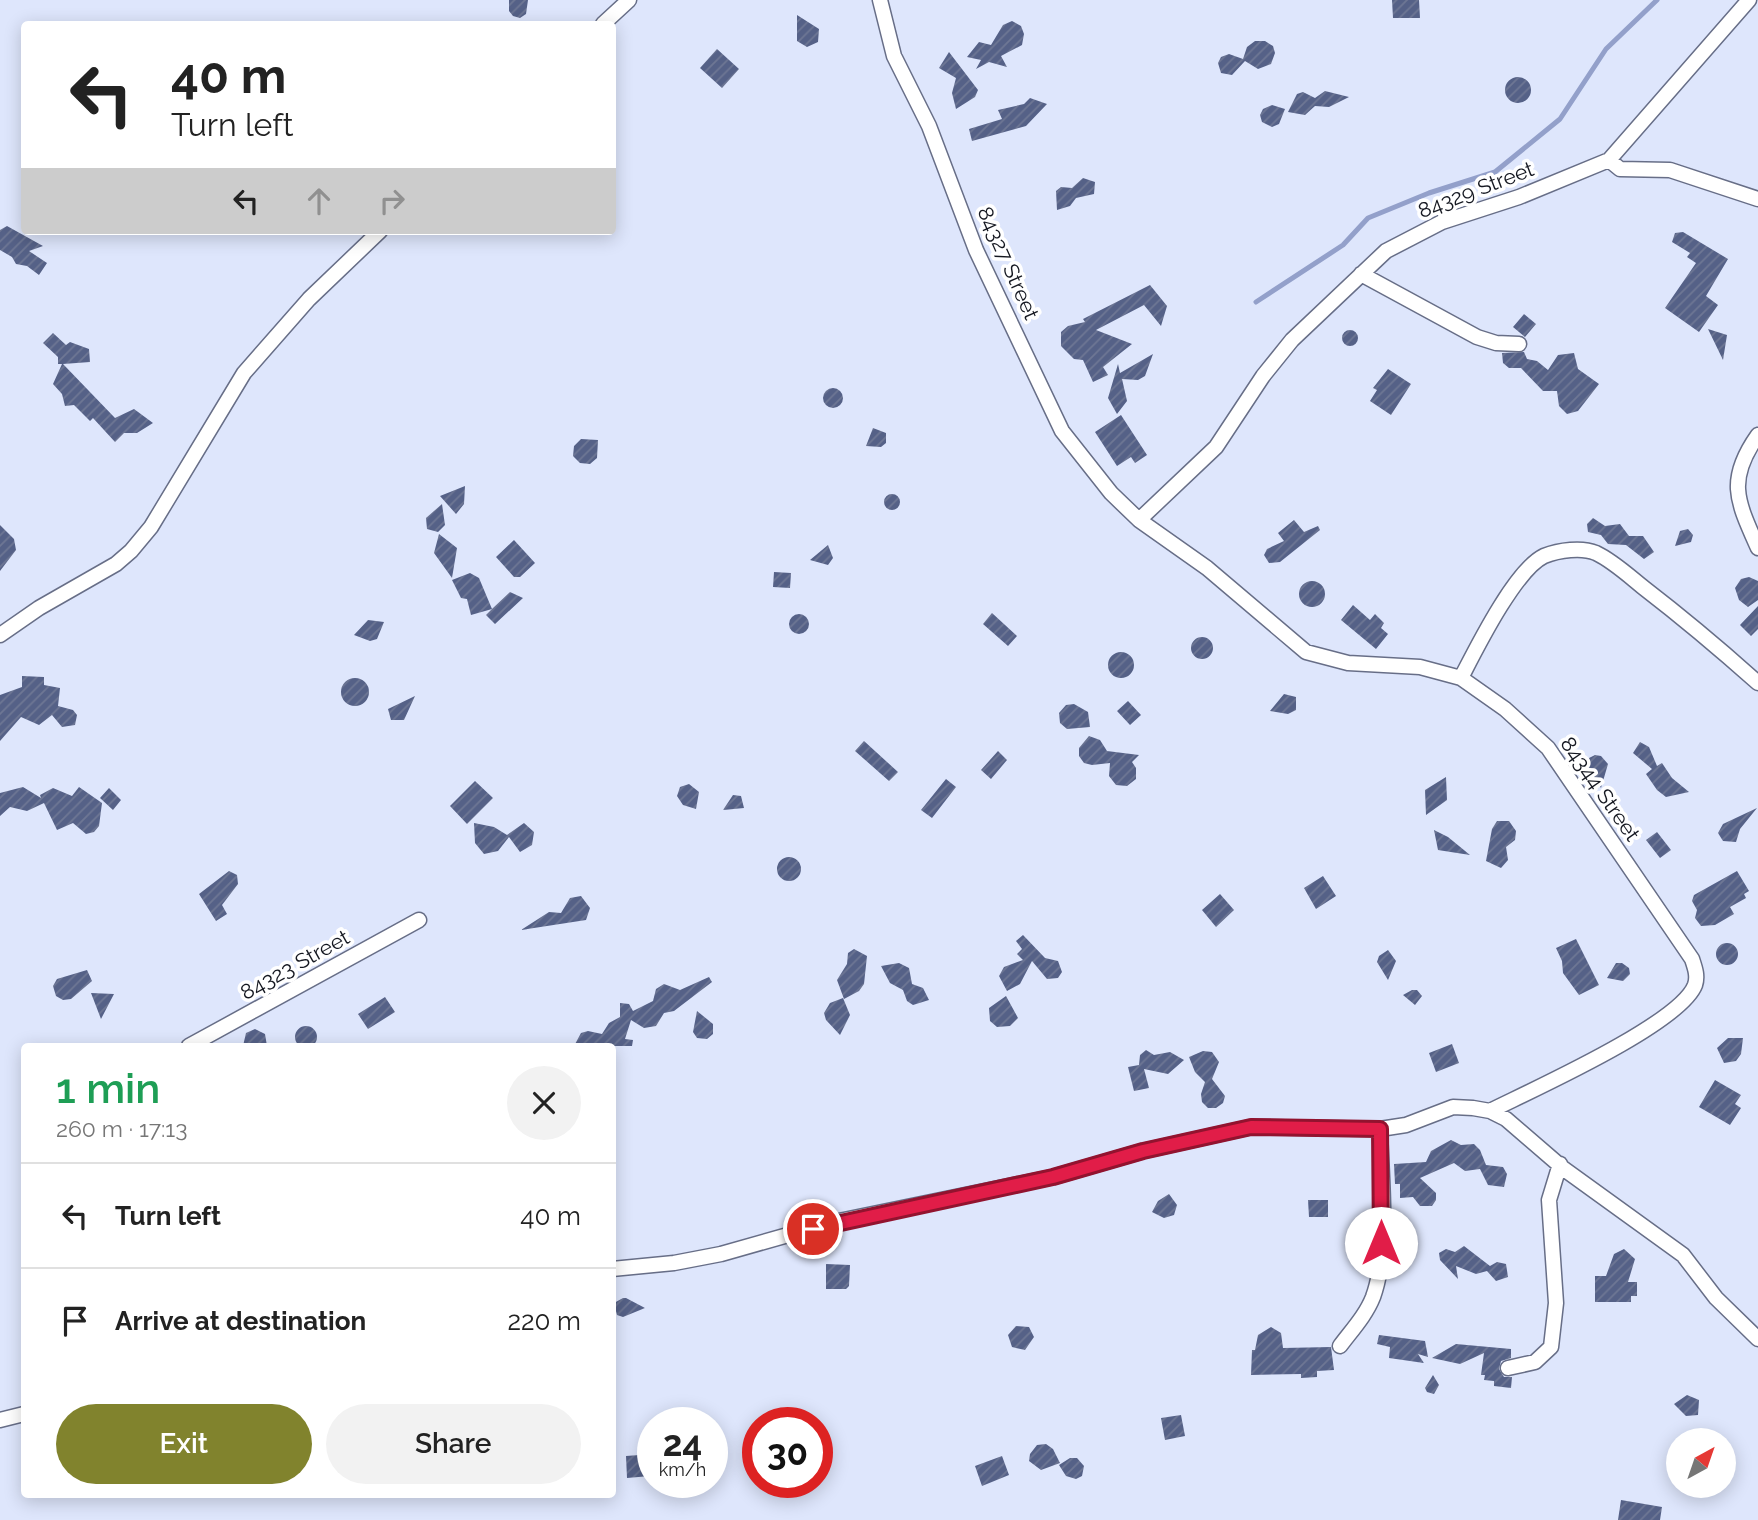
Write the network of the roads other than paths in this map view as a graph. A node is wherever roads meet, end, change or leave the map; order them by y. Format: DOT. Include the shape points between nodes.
graph roads {
  1 [pos="629,0"];
  2 [pos="880,0"];
  3 [pos="1749,0"];
  4 [pos="606,21"];
  5 [pos="1609,160"];
  6 [pos="1758,199"];
  7 [pos="376,235"];
  8 [pos="1361,274"];
  9 [pos="1519,344"];
  10 [pos="1758,435"];
  11 [pos="1139,520"];
  12 [pos="1758,548"];
  13 [pos="0,635"];
  14 [pos="1461,678"];
  15 [pos="1758,683"];
  16 [pos="419,920"];
  17 [pos="194,1043"];
  18 [pos="1490,1111"];
  19 [pos="1380,1129"];
  20 [pos="1560,1164"];
  21 [pos="616,1269"];
  22 [pos="1758,1339"];
  23 [pos="1340,1346"];
  24 [pos="1508,1368"];
  25 [pos="21,1415"];
  26 [pos="0,1420"];
  1 -- 4 [label="street"];
  2 -- 11 [label="street, 84327 Street" via="894,56 929,127 976,250 1056,419 1111,493"];
  3 -- 5 [label="street, 84329 Street"];
  5 -- 6 [label="street" via="1620,169 1670,170"];
  5 -- 8 [label="street, 84329 Street" via="1442,222 1386,251"];
  7 -- 13 [label="street" via="309,299 244,373 151,527 131,551"];
  8 -- 9 [label="street" via="1476,337"];
  8 -- 11 [label="street, 84329 Street" via="1292,340 1216,447"];
  10 -- 12 [label="street" via="1740,465 1736,483"];
  11 -- 14 [label="street, 84344 Street" via="1207,568 1306,652 1348,663 1420,667"];
  14 -- 15 [label="street" via="1500,607 1527,572 1542,557 1578,550 1596,553 1629,576"];
  14 -- 18 [label="street, 84344 Street" via="1548,747 1692,959 1697,974 1694,987 1661,1021"];
  16 -- 17 [label="street, 84323 Street"];
  18 -- 19 [label="street" via="1453,1107 1406,1125"];
  18 -- 20 [label="street" via="1521,1130"];
  19 -- 21 [label="street" via="1251,1127 1053,1177 834,1222 721,1254"];
  19 -- 23 [label="street" via="1381,1243 1374,1294"];
  20 -- 22 [label="street" via="1683,1255"];
  20 -- 24 [label="street" via="1549,1200 1556,1303 1551,1347 1535,1362"];
  25 -- 26 [label="street"];
}
